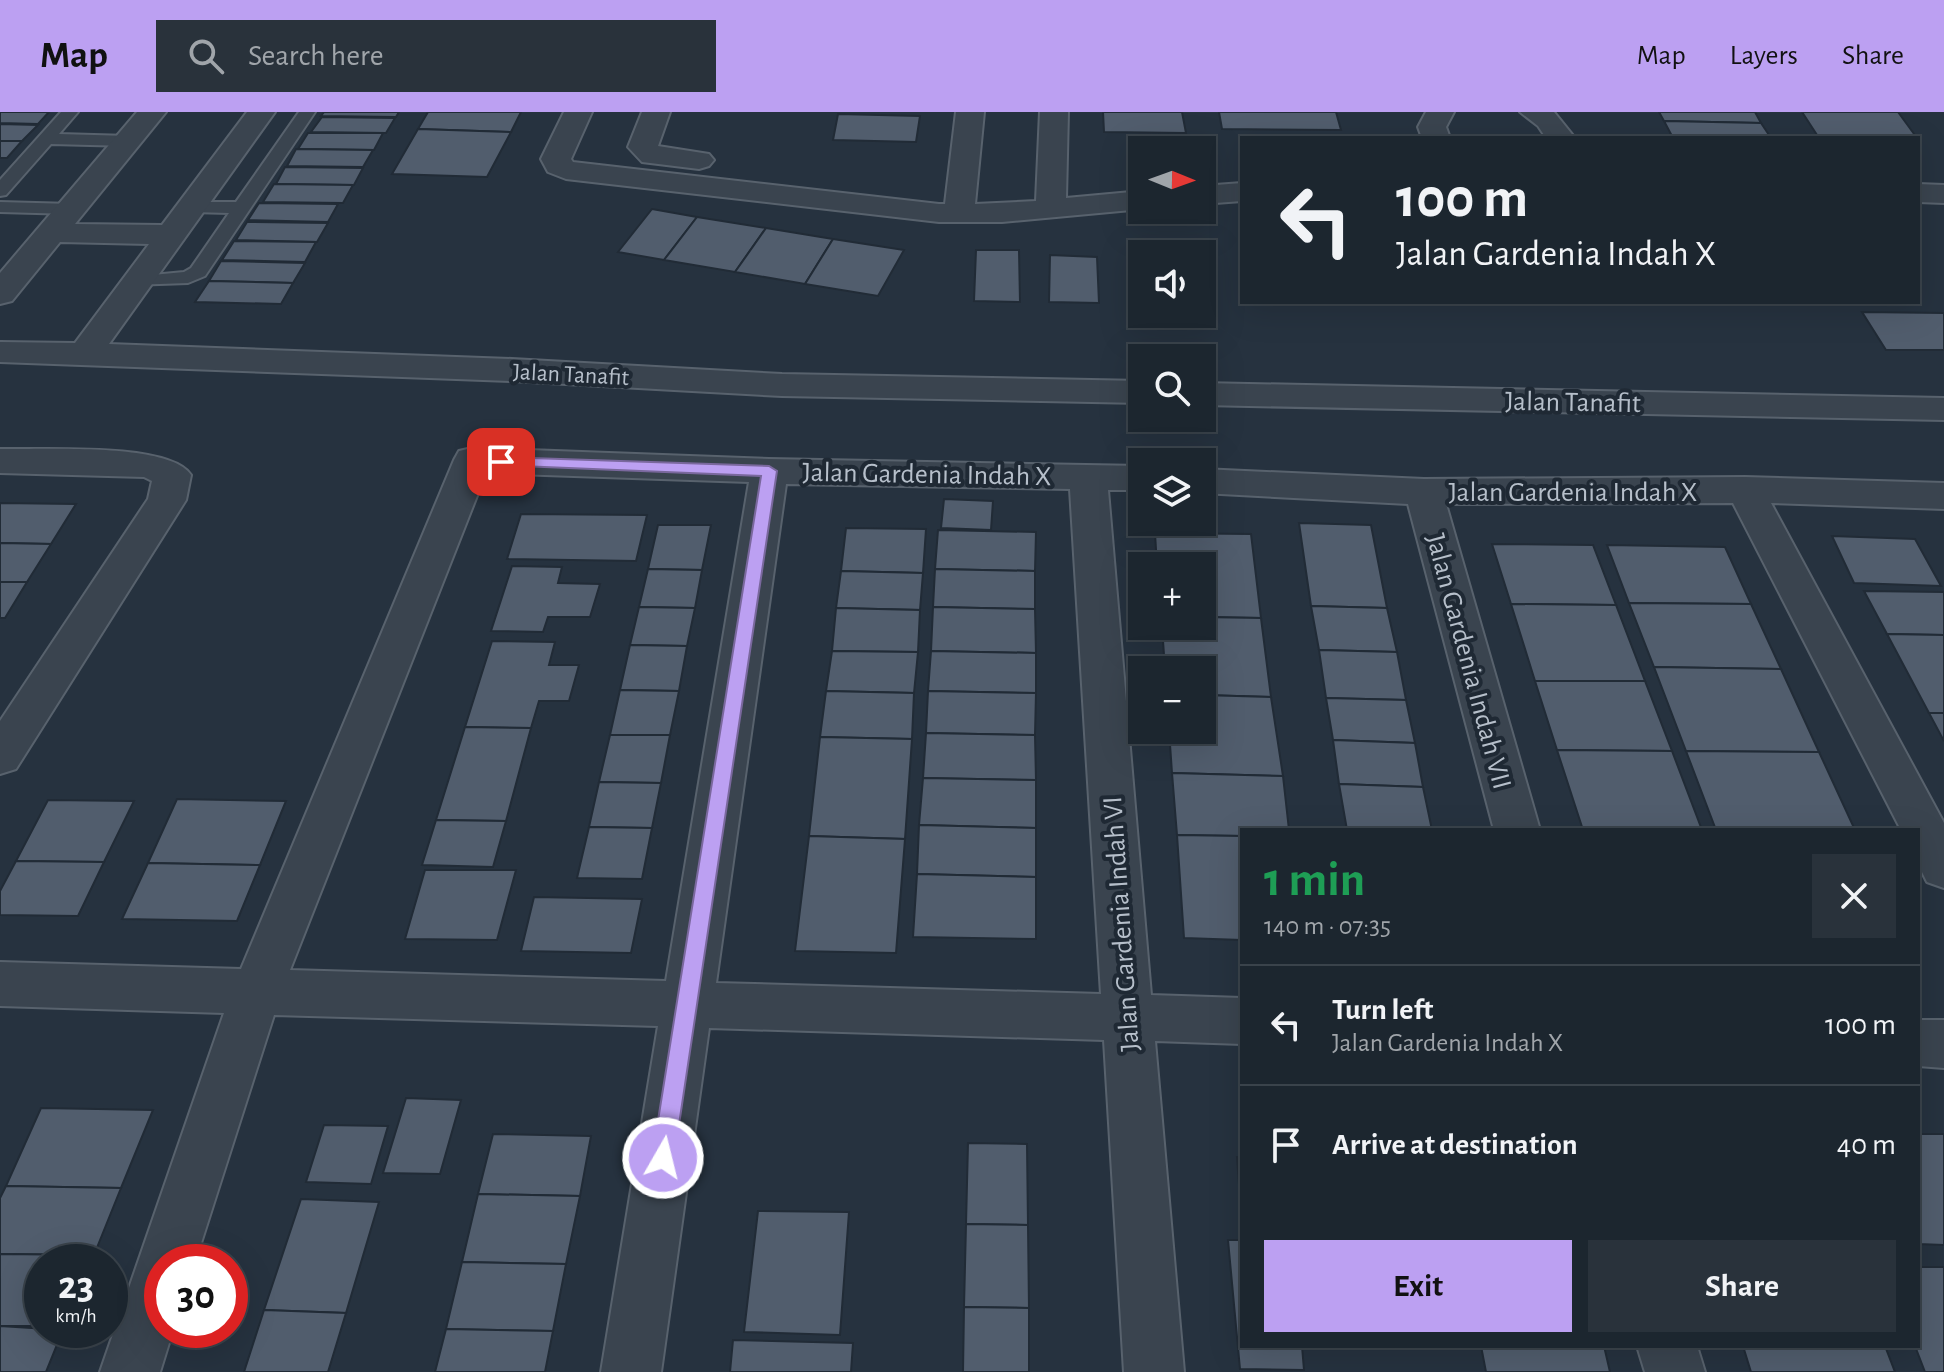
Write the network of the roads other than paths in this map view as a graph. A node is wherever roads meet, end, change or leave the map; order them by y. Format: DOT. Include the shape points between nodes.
graph roads {
  1 [pos="70,112"];
  2 [pos="152,112"];
  3 [pos="261,112"];
  4 [pos="307,112"];
  5 [pos="578,112"];
  6 [pos="656,112"];
  7 [pos="970,112"];
  8 [pos="1054,112"];
  9 [pos="1440,112"];
  10 [pos="1534,112"];
  11 [pos="1435,136"];
  12 [pos="1560,136"];
  13 [pos="47,139"];
  14 [pos="129,141"];
  15 [pos="645,152"];
  16 [pos="558,166"];
  17 [pos="1240,169"];
  18 [pos="1920,169"];
  19 [pos="1944,170"];
  20 [pos="1216,171"];
  21 [pos="1128,180"];
  22 [pos="0,191"];
  23 [pos="1240,192"];
  24 [pos="1920,193"];
  25 [pos="1216,194"];
  26 [pos="1944,194"];
  27 [pos="1051,196"];
  28 [pos="1128,199"];
  29 [pos="961,200"];
  30 [pos="0,207"];
  31 [pos="192,207"];
  32 [pos="241,208"];
  33 [pos="72,209"];
  34 [pos="51,233"];
  35 [pos="172,235"];
  36 [pos="10,269"];
  37 [pos="138,281"];
  38 [pos="0,294"];
  39 [pos="0,352"];
  40 [pos="85,353"];
  41 [pos="1128,392"];
  42 [pos="1216,394"];
  43 [pos="1944,409"];
  44 [pos="0,461"];
  45 [pos="769,471"];
  46 [pos="1088,475"];
  47 [pos="1128,477"];
  48 [pos="1216,482"];
  49 [pos="1745,490"];
  50 [pos="1424,492"];
  51 [pos="1944,496"];
  52 [pos="0,757"];
  53 [pos="1516,828"];
  54 [pos="1944,868"];
  55 [pos="0,984"];
  56 [pos="257,990"];
  57 [pos="686,1005"];
  58 [pos="1127,1018"];
  59 [pos="1240,1021"];
  60 [pos="1920,1043"];
  61 [pos="1944,1044"];
  62 [pos="172,1244"];
  63 [pos="144,1330"];
  64 [pos="1668,1348"];
  65 [pos="130,1372"];
  66 [pos="631,1372"];
  67 [pos="1154,1372"];
  68 [pos="1675,1372"];
  1 -- 13 [label="lane"];
  2 -- 14 [label="street"];
  3 -- 31 [label="street"];
  4 -- 32 [label="lane"];
  5 -- 16 [label="street" via="556,159"];
  6 -- 15 [label="street"];
  7 -- 29 [label="street"];
  8 -- 27 [label="street"];
  9 -- 11 [label="street" via="1432,127"];
  10 -- 12 [label="street"];
  13 -- 14 [label="lane"];
  13 -- 22 [label="lane"];
  14 -- 33 [label="street"];
  15 -- 16 [label="street"];
  15 -- 29 [label="street"];
  16 -- 29 [label="street"];
  17 -- 20 [label="street"];
  18 -- 19 [label="street"];
  21 -- 27 [label="street"];
  23 -- 25 [label="street"];
  24 -- 26 [label="street"];
  27 -- 28 [label="street"];
  27 -- 29 [label="street"];
  30 -- 33 [label="lane"];
  31 -- 32 [label="lane"];
  31 -- 35 [label="street"];
  32 -- 37 [label="lane" via="198,272"];
  33 -- 34 [label="street"];
  34 -- 35 [label="street"];
  34 -- 36 [label="street"];
  35 -- 37 [label="street"];
  36 -- 38 [label="street"];
  37 -- 40 [label="street"];
  39 -- 40 [label="street, Jalan Tanafit"];
  40 -- 41 [label="street, Jalan Tanafit" via="782,385"];
  42 -- 43 [label="street, Jalan Tanafit"];
  44 -- 52 [label="street" via="149,465 172,475 167,500"];
  45 -- 46 [label="street, Jalan Gardenia Indah X"];
  45 -- 56 [label="street, Jalan Gardenia Indah X" via="472,460"];
  45 -- 57 [label="street"];
  46 -- 47 [label="street, Jalan Gardenia Indah X"];
  46 -- 58 [label="street, Jalan Gardenia Indah VI"];
  48 -- 50 [label="street, Jalan Gardenia Indah X"];
  49 -- 50 [label="street, Jalan Gardenia Indah X"];
  49 -- 51 [label="street, Jalan Gardenia Indah X"];
  49 -- 54 [label="street"];
  50 -- 53 [label="street, Jalan Gardenia Indah VII"];
  55 -- 56 [label="street"];
  56 -- 57 [label="street"];
  56 -- 62 [label="street"];
  57 -- 58 [label="street"];
  57 -- 66 [label="street"];
  58 -- 59 [label="street"];
  58 -- 67 [label="street, Jalan Gardenia Indah VI"];
  60 -- 61 [label="street"];
  63 -- 65 [label="street"];
  64 -- 68 [label="street"];
}
